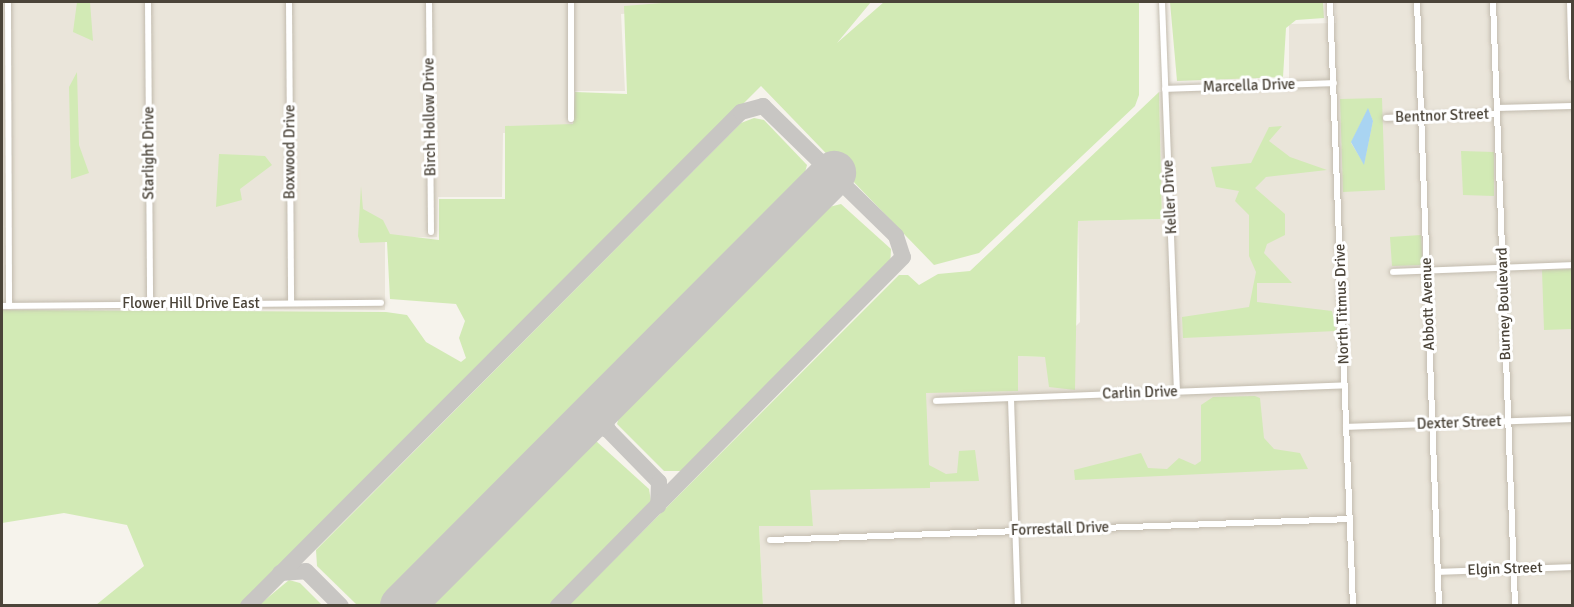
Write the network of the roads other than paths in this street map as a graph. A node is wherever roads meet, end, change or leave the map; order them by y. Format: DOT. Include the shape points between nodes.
graph roads {
  1 [pos="8,2"];
  2 [pos="148,2"];
  3 [pos="289,2"];
  4 [pos="429,2"];
  5 [pos="571,2"];
  6 [pos="1162,2"];
  7 [pos="1330,2"];
  8 [pos="1418,2"];
  9 [pos="1493,2"];
  10 [pos="1570,2"];
  11 [pos="1572,78"];
  12 [pos="1334,83"];
  13 [pos="1165,89"];
  14 [pos="1572,106"];
  15 [pos="1497,111"];
  16 [pos="1421,116"];
  17 [pos="1386,118"];
  18 [pos="571,119"];
  19 [pos="431,232"];
  20 [pos="1572,265"];
  21 [pos="1503,267"];
  22 [pos="1427,271"];
  23 [pos="1393,272"];
  24 [pos="291,303"];
  25 [pos="381,303"];
  26 [pos="150,304"];
  27 [pos="2,306"];
  28 [pos="9,306"];
  29 [pos="1345,385"];
  30 [pos="1177,392"];
  31 [pos="1011,399"];
  32 [pos="936,401"];
  33 [pos="1572,419"];
  34 [pos="1508,421"];
  35 [pos="1433,424"];
  36 [pos="1346,427"];
  37 [pos="1350,519"];
  38 [pos="1015,531"];
  39 [pos="770,540"];
  40 [pos="1572,567"];
  41 [pos="1514,569"];
  42 [pos="1438,572"];
  43 [pos="1018,606"];
  44 [pos="1353,606"];
  45 [pos="1439,606"];
  46 [pos="1515,606"];
  1 -- 28 [label="street"];
  2 -- 26 [label="street, Starlight Drive"];
  3 -- 24 [label="street, Boxwood Drive"];
  4 -- 19 [label="street, Birch Hollow Drive"];
  5 -- 18 [label="street"];
  6 -- 13 [label="street, Keller Drive"];
  7 -- 12 [label="street, North Titmus Drive"];
  8 -- 16 [label="street, Abbott Avenue"];
  9 -- 15 [label="street, Burney Boulevard"];
  10 -- 11 [label="street"];
  12 -- 13 [label="street, Marcella Drive"];
  12 -- 29 [label="street, North Titmus Drive"];
  13 -- 30 [label="street, Keller Drive"];
  14 -- 15 [label="street, Bentnor Street"];
  15 -- 16 [label="street, Bentnor Street"];
  15 -- 21 [label="street, Burney Boulevard"];
  16 -- 17 [label="street, Bentnor Street"];
  16 -- 22 [label="street, Abbott Avenue"];
  20 -- 21 [label="street"];
  21 -- 22 [label="street"];
  21 -- 34 [label="street, Burney Boulevard"];
  22 -- 23 [label="street"];
  22 -- 35 [label="street, Abbott Avenue"];
  24 -- 25 [label="street, Flower Hill Drive East"];
  24 -- 26 [label="street, Flower Hill Drive East"];
  26 -- 28 [label="street, Flower Hill Drive East"];
  27 -- 28 [label="street, Flower Hill Drive East"];
  29 -- 30 [label="street, Carlin Drive"];
  29 -- 36 [label="street, North Titmus Drive"];
  30 -- 31 [label="street, Carlin Drive"];
  31 -- 32 [label="street, Carlin Drive"];
  31 -- 38 [label="street"];
  33 -- 34 [label="street, Dexter Street"];
  34 -- 35 [label="street, Dexter Street"];
  34 -- 41 [label="street, Burney Boulevard"];
  35 -- 36 [label="street, Dexter Street"];
  35 -- 42 [label="street, Abbott Avenue"];
  36 -- 37 [label="street, North Titmus Drive"];
  37 -- 38 [label="street, Forrestall Drive"];
  37 -- 44 [label="street, North Titmus Drive"];
  38 -- 39 [label="street, Forrestall Drive"];
  38 -- 43 [label="street"];
  40 -- 41 [label="street, Elgin Street"];
  41 -- 42 [label="street, Elgin Street"];
  41 -- 46 [label="street, Burney Boulevard"];
  42 -- 45 [label="street, Abbott Avenue"];
}
